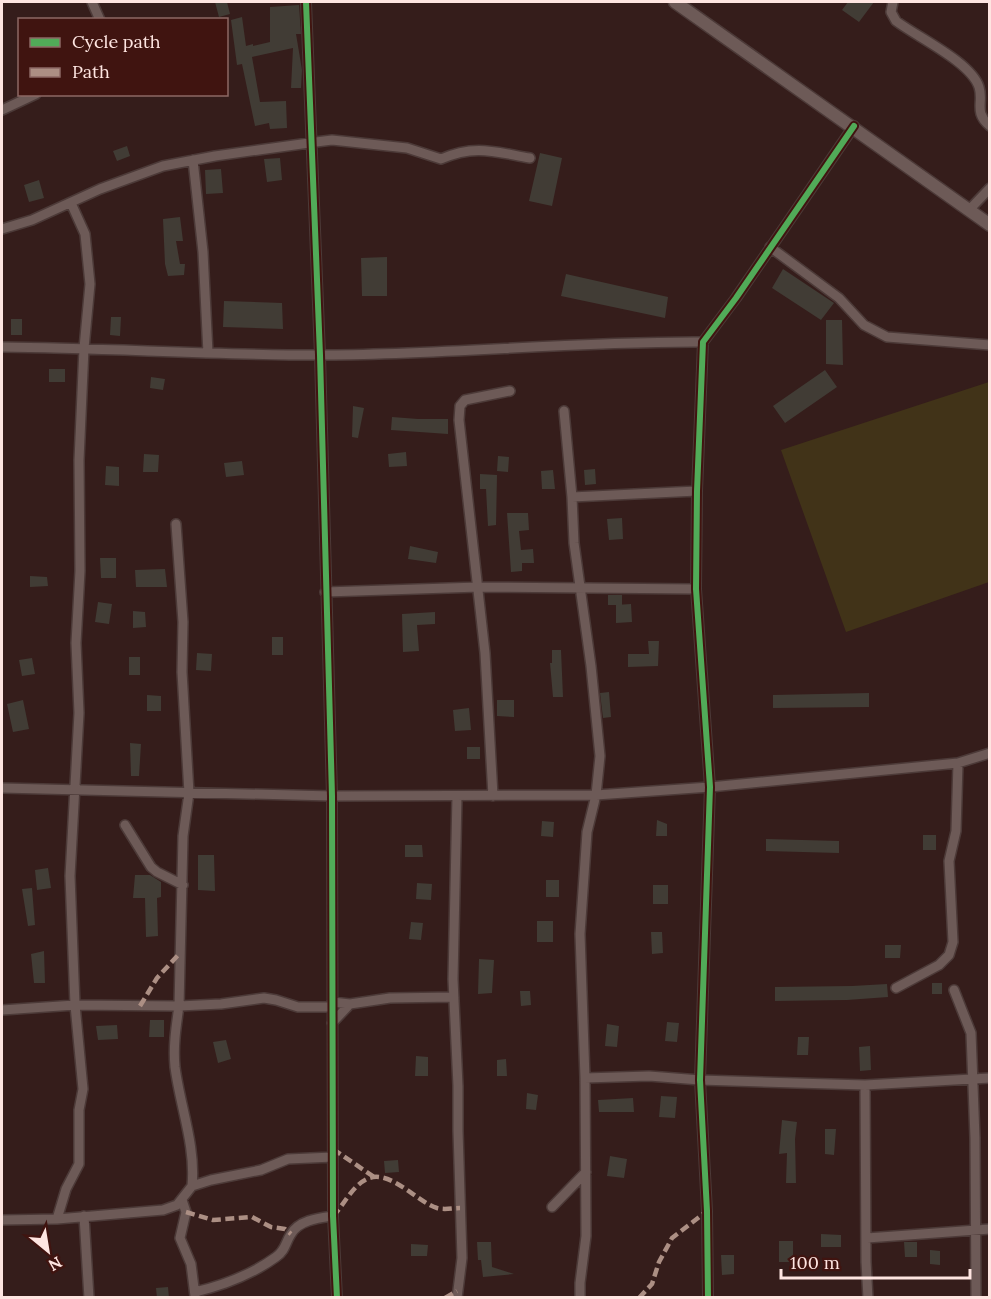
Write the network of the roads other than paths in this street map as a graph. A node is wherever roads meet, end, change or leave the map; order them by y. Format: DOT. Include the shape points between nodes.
graph roads {
  1 [pos="92,2"];
  2 [pos="306,2"];
  3 [pos="675,2"];
  4 [pos="893,2"];
  5 [pos="99,18"];
  6 [pos="32,96"];
  7 [pos="2,110"];
  8 [pos="854,126"];
  9 [pos="990,126"];
  10 [pos="310,144"];
  11 [pos="530,158"];
  12 [pos="193,160"];
  13 [pos="990,189"];
  14 [pos="72,203"];
  15 [pos="969,210"];
  16 [pos="990,225"];
  17 [pos="2,229"];
  18 [pos="770,247"];
  19 [pos="703,342"];
  20 [pos="990,345"];
  21 [pos="2,347"];
  22 [pos="84,348"];
  23 [pos="208,353"];
  24 [pos="320,355"];
  25 [pos="510,391"];
  26 [pos="564,411"];
  27 [pos="697,491"];
  28 [pos="572,497"];
  29 [pos="176,525"];
  30 [pos="479,587"];
  31 [pos="579,589"];
  32 [pos="696,589"];
  33 [pos="325,592"];
  34 [pos="990,753"];
  35 [pos="958,763"];
  36 [pos="710,787"];
  37 [pos="2,788"];
  38 [pos="74,790"];
  39 [pos="189,793"];
  40 [pos="493,795"];
  41 [pos="596,795"];
  42 [pos="332,796"];
  43 [pos="457,796"];
  44 [pos="125,825"];
  45 [pos="183,885"];
  46 [pos="896,988"];
  47 [pos="954,990"];
  48 [pos="454,997"];
  49 [pos="350,1004"];
  50 [pos="75,1005"];
  51 [pos="332,1005"];
  52 [pos="179,1006"];
  53 [pos="2,1010"];
  54 [pos="333,1023"];
  55 [pos="585,1078"];
  56 [pos="990,1078"];
  57 [pos="974,1079"];
  58 [pos="700,1080"];
  59 [pos="865,1085"];
  60 [pos="333,1157"];
  61 [pos="586,1172"];
  62 [pos="192,1186"];
  63 [pos="182,1200"];
  64 [pos="552,1208"];
  65 [pos="84,1216"];
  66 [pos="333,1216"];
  67 [pos="57,1219"];
  68 [pos="2,1220"];
  69 [pos="990,1229"];
  70 [pos="976,1230"];
  71 [pos="867,1238"];
  72 [pos="195,1295"];
  73 [pos="89,1298"];
  74 [pos="337,1298"];
  75 [pos="457,1298"];
  76 [pos="580,1298"];
  77 [pos="708,1298"];
  78 [pos="868,1298"];
  79 [pos="976,1298"];
  1 -- 5 [label="street"];
  2 -- 10 [label="street"];
  3 -- 8 [label="street"];
  4 -- 9 [label="street" via="891,12 896,21 963,66 979,87 979,111"];
  6 -- 7 [label="street"];
  8 -- 15 [label="street"];
  8 -- 18 [label="street"];
  10 -- 11 [label="street" via="332,140 407,148 441,159 460,151 478,150"];
  10 -- 12 [label="street"];
  10 -- 24 [label="street"];
  12 -- 14 [label="street" via="127,178"];
  12 -- 23 [label="street"];
  13 -- 15 [label="street"];
  14 -- 17 [label="street"];
  14 -- 22 [label="street" via="85,234 90,284"];
  15 -- 16 [label="street"];
  18 -- 19 [label="street"];
  18 -- 20 [label="street" via="839,298 864,325 887,337"];
  19 -- 24 [label="street"];
  19 -- 27 [label="street"];
  21 -- 22 [label="street"];
  22 -- 23 [label="street"];
  22 -- 38 [label="street"];
  23 -- 24 [label="street"];
  24 -- 33 [label="street"];
  25 -- 30 [label="street" via="471,398 460,406"];
  26 -- 28 [label="street"];
  27 -- 28 [label="street"];
  27 -- 32 [label="street"];
  28 -- 31 [label="street"];
  29 -- 39 [label="street"];
  30 -- 31 [label="street"];
  30 -- 33 [label="street"];
  30 -- 40 [label="street"];
  31 -- 32 [label="street"];
  31 -- 41 [label="street" via="600,756"];
  32 -- 36 [label="street"];
  33 -- 42 [label="street"];
  34 -- 35 [label="street"];
  35 -- 36 [label="street"];
  35 -- 46 [label="street" via="957,831 949,861 953,942 949,955 939,964"];
  36 -- 41 [label="street"];
  36 -- 58 [label="street"];
  37 -- 38 [label="street"];
  38 -- 39 [label="street"];
  38 -- 50 [label="street" via="70,876"];
  39 -- 42 [label="street"];
  39 -- 45 [label="street" via="183,836"];
  40 -- 41 [label="street"];
  40 -- 43 [label="street"];
  41 -- 55 [label="street" via="587,832 580,934"];
  42 -- 43 [label="street"];
  42 -- 51 [label="street"];
  43 -- 48 [label="street"];
  44 -- 45 [label="street" via="151,867"];
  45 -- 52 [label="street"];
  47 -- 57 [label="street" via="971,1033"];
  48 -- 49 [label="street" via="390,998"];
  48 -- 75 [label="street" via="461,1230"];
  49 -- 51 [label="street"];
  49 -- 54 [label="street"];
  50 -- 52 [label="street"];
  50 -- 53 [label="street"];
  50 -- 67 [label="street" via="83,1089 79,1164"];
  51 -- 52 [label="street" via="298,1007 264,999"];
  51 -- 54 [label="street"];
  52 -- 62 [label="street" via="175,1065 188,1130"];
  54 -- 60 [label="street"];
  55 -- 58 [label="street" via="650,1076"];
  55 -- 61 [label="street"];
  56 -- 57 [label="street"];
  57 -- 59 [label="street"];
  57 -- 70 [label="street"];
  58 -- 59 [label="street"];
  58 -- 77 [label="street"];
  59 -- 71 [label="street"];
  60 -- 62 [label="street" via="288,1159 261,1170"];
  60 -- 66 [label="street"];
  61 -- 64 [label="street"];
  61 -- 76 [label="street" via="586,1246"];
  62 -- 63 [label="street"];
  63 -- 65 [label="street" via="170,1209"];
  63 -- 72 [label="street" via="186,1212 180,1238 191,1264"];
  65 -- 67 [label="street"];
  65 -- 73 [label="street"];
  66 -- 72 [label="street" via="301,1224 284,1250 252,1273"];
  66 -- 74 [label="street"];
  67 -- 68 [label="street"];
  69 -- 70 [label="street"];
  70 -- 71 [label="street"];
  70 -- 79 [label="street"];
  71 -- 78 [label="street"];
}
